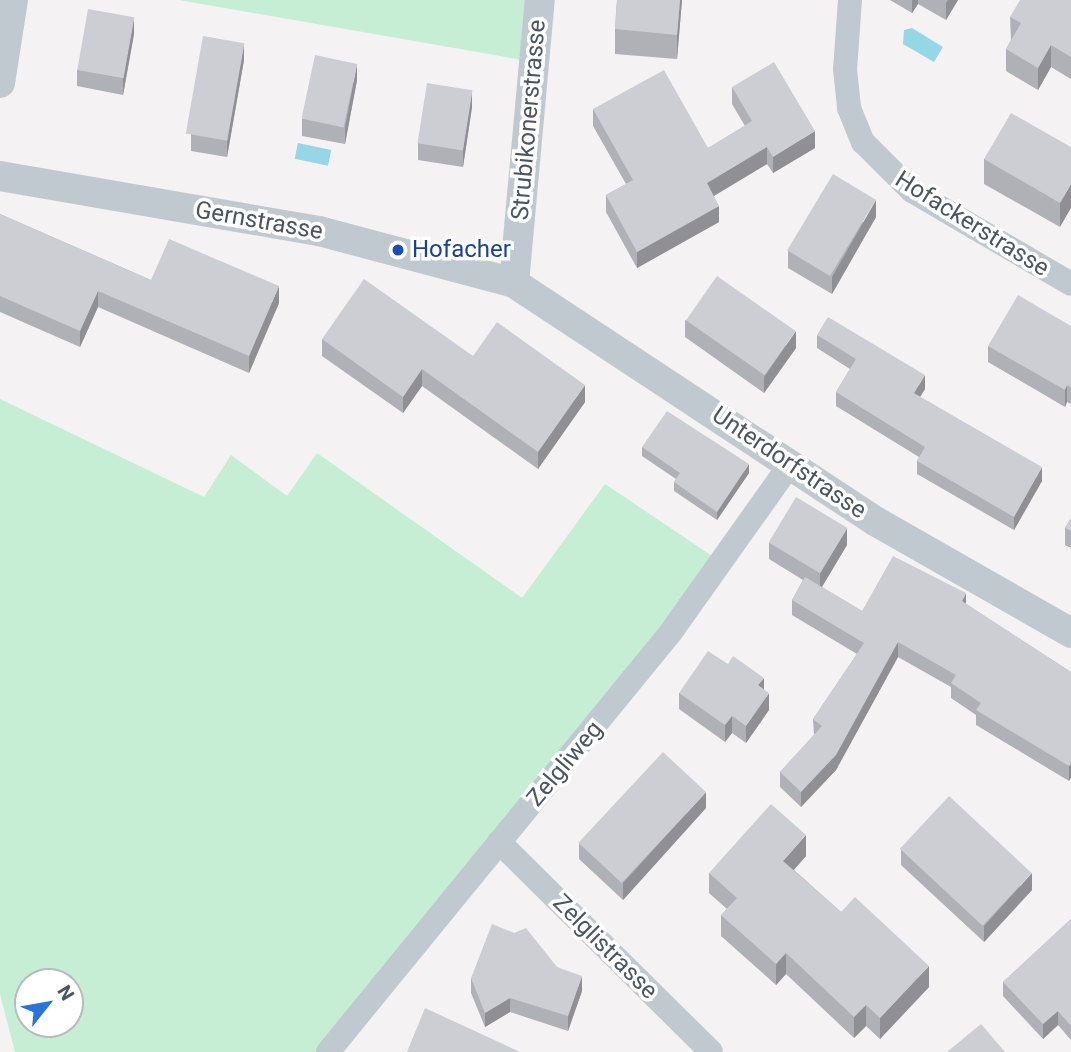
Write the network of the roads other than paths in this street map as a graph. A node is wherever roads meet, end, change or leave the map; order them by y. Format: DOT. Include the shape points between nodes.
graph roads {
  1 [pos="13,0"];
  2 [pos="540,0"];
  3 [pos="850,0"];
  4 [pos="0,83"];
  5 [pos="0,176"];
  6 [pos="514,282"];
  7 [pos="1071,285"];
  8 [pos="789,466"];
  9 [pos="1071,634"];
  10 [pos="499,842"];
  11 [pos="328,1052"];
  12 [pos="710,1052"];
  1 -- 4 [label="street"];
  2 -- 6 [label="street, Strubikonerstrasse"];
  3 -- 7 [label="street, Hofackerstrasse" via="845,69 849,107 863,142 912,191"];
  5 -- 6 [label="street, Gernstrasse" via="319,230"];
  6 -- 8 [label="street, Unterdorfstrasse"];
  8 -- 9 [label="street, Unterdorfstrasse"];
  8 -- 10 [label="street, Zelgliweg" via="671,632"];
  10 -- 11 [label="street, Zelgliweg"];
  10 -- 12 [label="street, Zelglistrasse"];
}
